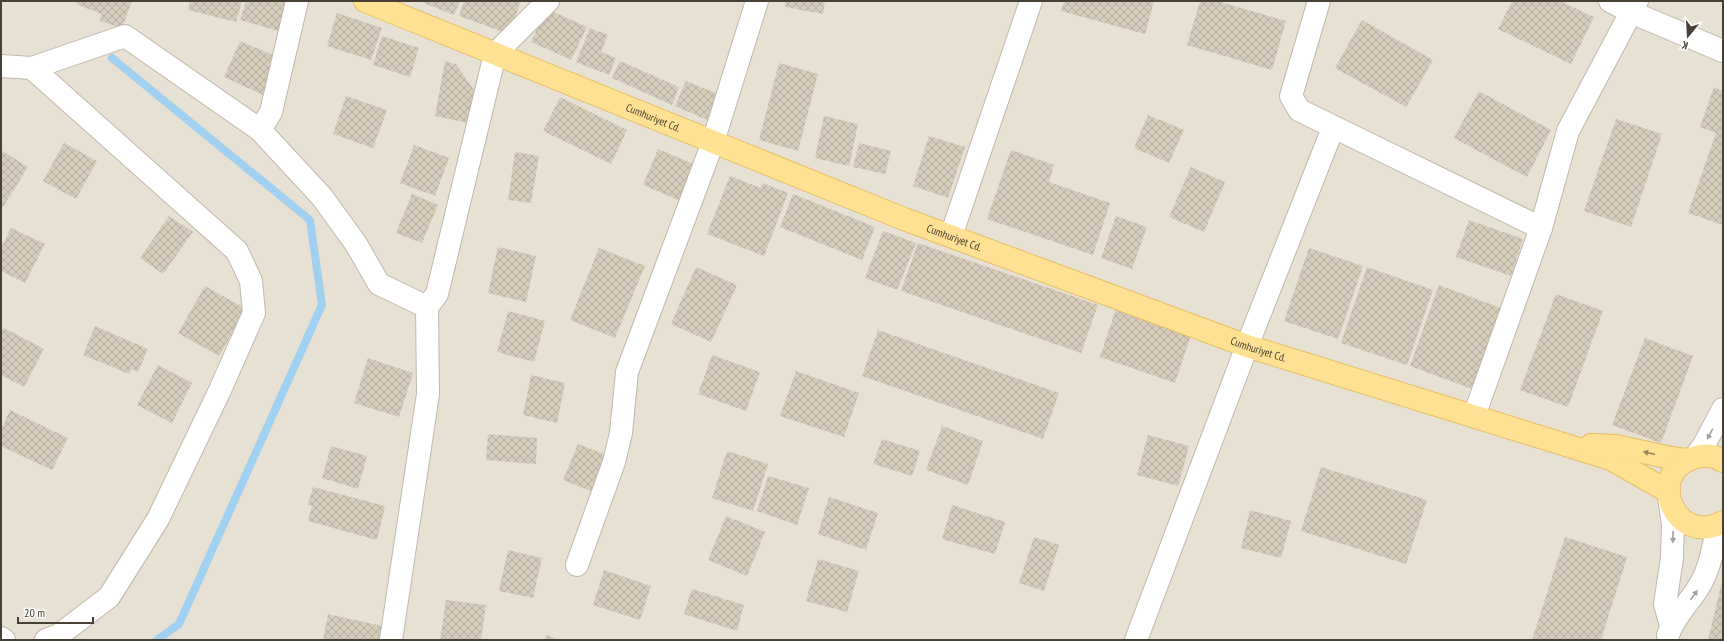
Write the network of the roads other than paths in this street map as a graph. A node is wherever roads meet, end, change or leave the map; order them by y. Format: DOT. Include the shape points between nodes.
graph roads {
  1 [pos="297,1"];
  2 [pos="365,1"];
  3 [pos="548,1"];
  4 [pos="757,1"];
  5 [pos="1031,1"];
  6 [pos="1319,1"];
  7 [pos="1610,1"];
  8 [pos="1634,7"];
  9 [pos="1723,51"];
  10 [pos="495,54"];
  11 [pos="1,66"];
  12 [pos="32,68"];
  13 [pos="1333,128"];
  14 [pos="260,130"];
  15 [pos="713,142"];
  16 [pos="1541,228"];
  17 [pos="951,236"];
  18 [pos="427,307"];
  19 [pos="1247,346"];
  20 [pos="1723,409"];
  21 [pos="1474,416"];
  22 [pos="1556,443"];
  23 [pos="1691,459"];
  24 [pos="1723,461"];
  25 [pos="1669,495"];
  26 [pos="1720,524"];
  27 [pos="577,565"];
  28 [pos="1668,633"];
  29 [pos="1,638"];
  30 [pos="4,640"];
  31 [pos="46,640"];
  32 [pos="391,640"];
  33 [pos="1136,640"];
  1 -- 14 [label="street" via="271,112"];
  2 -- 10 [label="main road, Cumhuriyet Cd."];
  3 -- 10 [label="street"];
  4 -- 15 [label="street"];
  5 -- 17 [label="street"];
  6 -- 13 [label="street" via="1291,96 1299,110"];
  7 -- 8 [label="street"];
  8 -- 9 [label="street"];
  8 -- 16 [label="street" via="1568,131"];
  10 -- 15 [label="main road, Cumhuriyet Cd."];
  10 -- 18 [label="street" via="437,294"];
  11 -- 12 [label="street"];
  12 -- 14 [label="street" via="125,36"];
  12 -- 31 [label="street" via="237,251 251,281 254,313 158,519 109,597 59,635"];
  13 -- 16 [label="street"];
  13 -- 19 [label="street"];
  14 -- 18 [label="street" via="322,197 356,244 379,284"];
  15 -- 17 [label="main road, Cumhuriyet Cd."];
  15 -- 27 [label="street" via="627,372 621,433 614,462"];
  16 -- 21 [label="street"];
  17 -- 19 [label="main road, Cumhuriyet Cd."];
  18 -- 32 [label="street" via="428,394"];
  19 -- 21 [label="main road, Cumhuriyet Cd."];
  19 -- 33 [label="street"];
  20 -- 23 [label="street, one-way" via="1704,445"];
  21 -- 22 [label="main road, Cumhuriyet Cd."];
  23 -- 22 [label="main road, one-way" via="1671,458 1616,446"];
  22 -- 25 [label="main road" via="1611,459"];
  23 -- 24 [label="main road" via="1702,455 1717,457"];
  23 -- 25 [label="main road" via="1678,467 1672,476"];
  25 -- 26 [label="main road" via="1672,508 1678,517 1687,523 1707,528"];
  25 -- 28 [label="street, one-way" via="1673,524 1672,558 1665,604"];
  28 -- 26 [label="street, one-way" via="1699,587"];
  29 -- 30 [label="street"];
}
